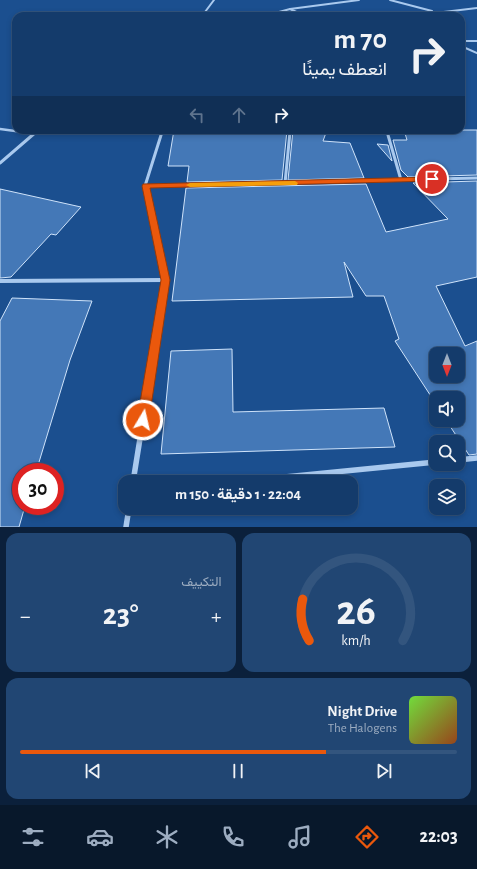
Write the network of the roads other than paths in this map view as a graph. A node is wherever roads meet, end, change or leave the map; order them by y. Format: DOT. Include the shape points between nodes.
graph roads {
  1 [pos="214,0"];
  2 [pos="359,0"];
  3 [pos="390,0"];
  4 [pos="477,8"];
  5 [pos="290,9"];
  6 [pos="205,12"];
  7 [pos="296,12"];
  8 [pos="434,12"];
  9 [pos="465,41"];
  10 [pos="477,41"];
  11 [pos="465,48"];
  12 [pos="477,53"];
  13 [pos="0,130"];
  14 [pos="12,131"];
  15 [pos="33,134"];
  16 [pos="161,134"];
  17 [pos="290,134"];
  18 [pos="388,134"];
  19 [pos="0,164"];
  20 [pos="477,178"];
  21 [pos="402,180"];
  22 [pos="285,183"];
  23 [pos="145,186"];
  24 [pos="166,280"];
  25 [pos="0,281"];
  26 [pos="477,458"];
  27 [pos="465,459"];
  28 [pos="429,463"];
  29 [pos="134,475"];
  30 [pos="304,475"];
  31 [pos="128,515"];
  32 [pos="126,527"];
  1 -- 6 [label="street"];
  2 -- 5 [label="street"];
  3 -- 8 [label="street"];
  4 -- 8 [label="street"];
  5 -- 6 [label="street" via="279,12"];
  5 -- 7 [label="street"];
  9 -- 10 [label="street"];
  11 -- 12 [label="street"];
  13 -- 14 [label="street"];
  15 -- 19 [label="street"];
  16 -- 23 [label="street"];
  17 -- 22 [label="street"];
  18 -- 21 [label="street"];
  20 -- 21 [label="street"];
  21 -- 22 [label="street"];
  22 -- 23 [label="street"];
  23 -- 24 [label="street"];
  24 -- 25 [label="street"];
  24 -- 29 [label="street"];
  26 -- 27 [label="street"];
  28 -- 30 [label="street"];
  31 -- 32 [label="street"];
}
